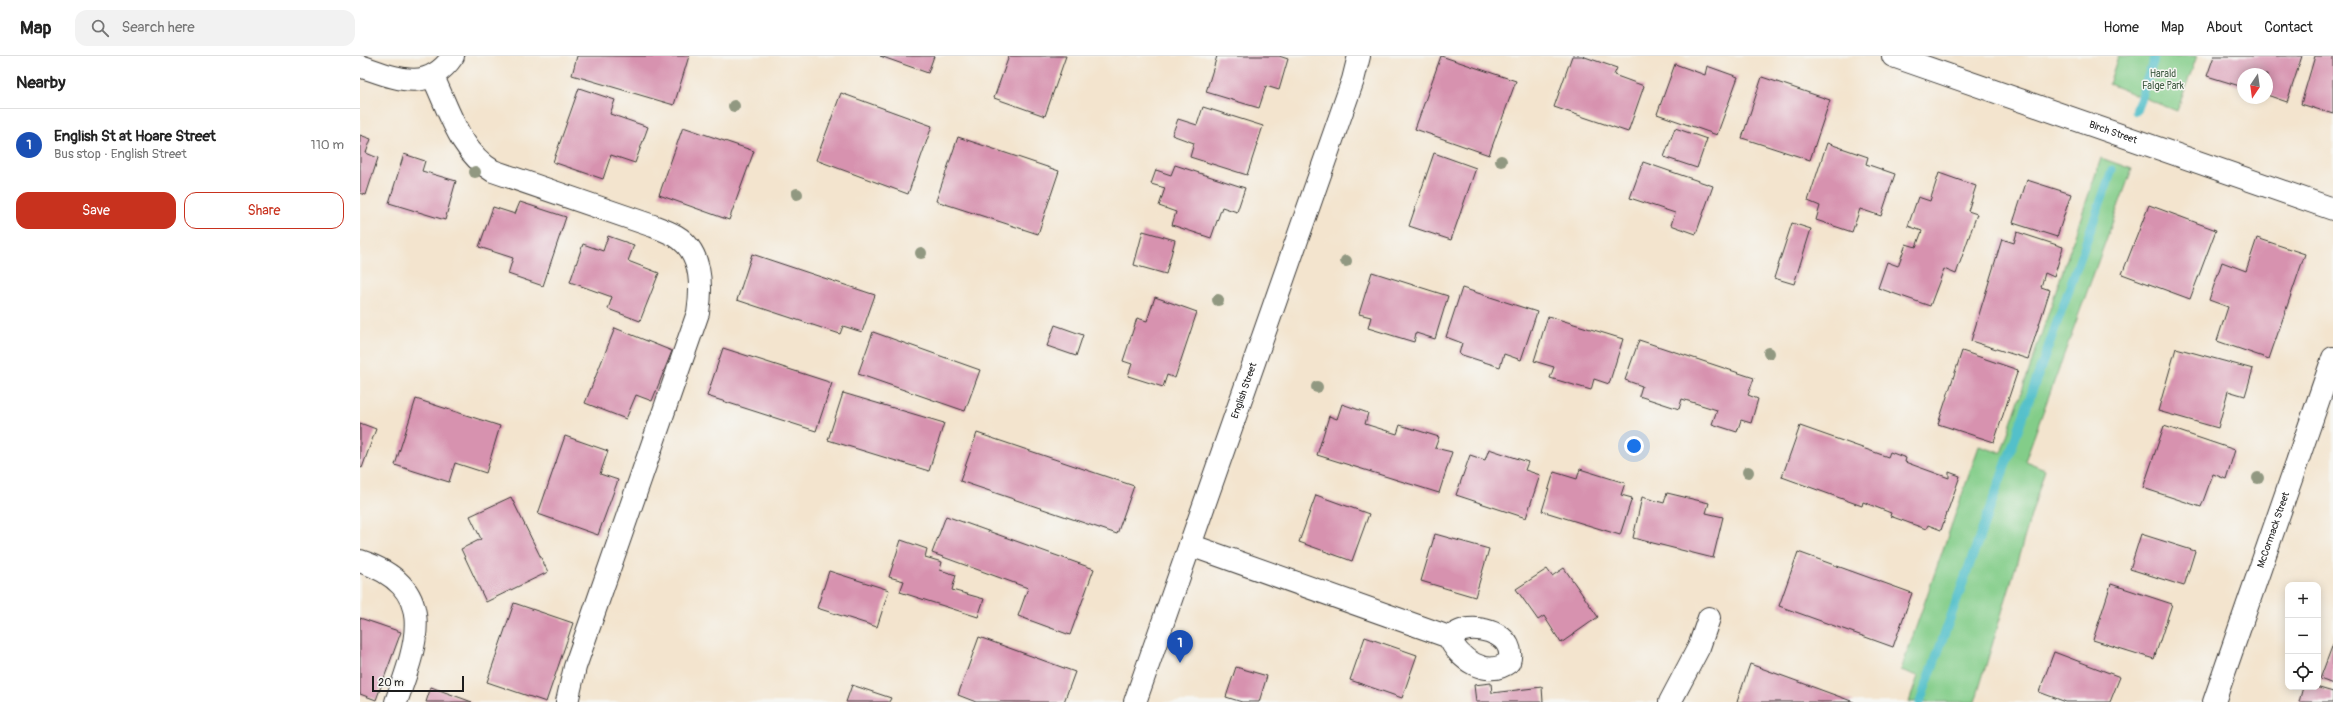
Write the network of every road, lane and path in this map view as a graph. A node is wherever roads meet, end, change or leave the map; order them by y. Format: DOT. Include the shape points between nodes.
graph roads {
  1 [pos="453,56"];
  2 [pos="1359,56"];
  3 [pos="1365,56"];
  4 [pos="1893,56"];
  5 [pos="360,66"];
  6 [pos="433,77"];
  7 [pos="1353,80"];
  8 [pos="2333,209"];
  9 [pos="2333,358"];
  10 [pos="1190,545"];
  11 [pos="360,561"];
  12 [pos="1709,618"];
  13 [pos="1449,637"];
  14 [pos="396,702"];
  15 [pos="567,702"];
  16 [pos="1135,702"];
  17 [pos="1670,702"];
  18 [pos="2214,702"];
  1 -- 6 [label="street" via="445,68"];
  2 -- 7 [label="street, English Street"];
  3 -- 7 [label="street, English Street"];
  4 -- 8 [label="street, Birch Street"];
  5 -- 6 [label="street" via="398,78 418,80"];
  6 -- 15 [label="street" via="462,138 472,155 482,164 493,171 653,226 677,237 697,262 701,294 698,313 575,667"];
  7 -- 10 [label="street, English Street"];
  9 -- 18 [label="street, McCormack Street"];
  10 -- 13 [label="street"];
  10 -- 16 [label="street, English Street"];
  11 -- 14 [label="street" via="393,577 408,592 415,614 415,639 410,663"];
  12 -- 17 [label="street" via="1699,647"];
}
